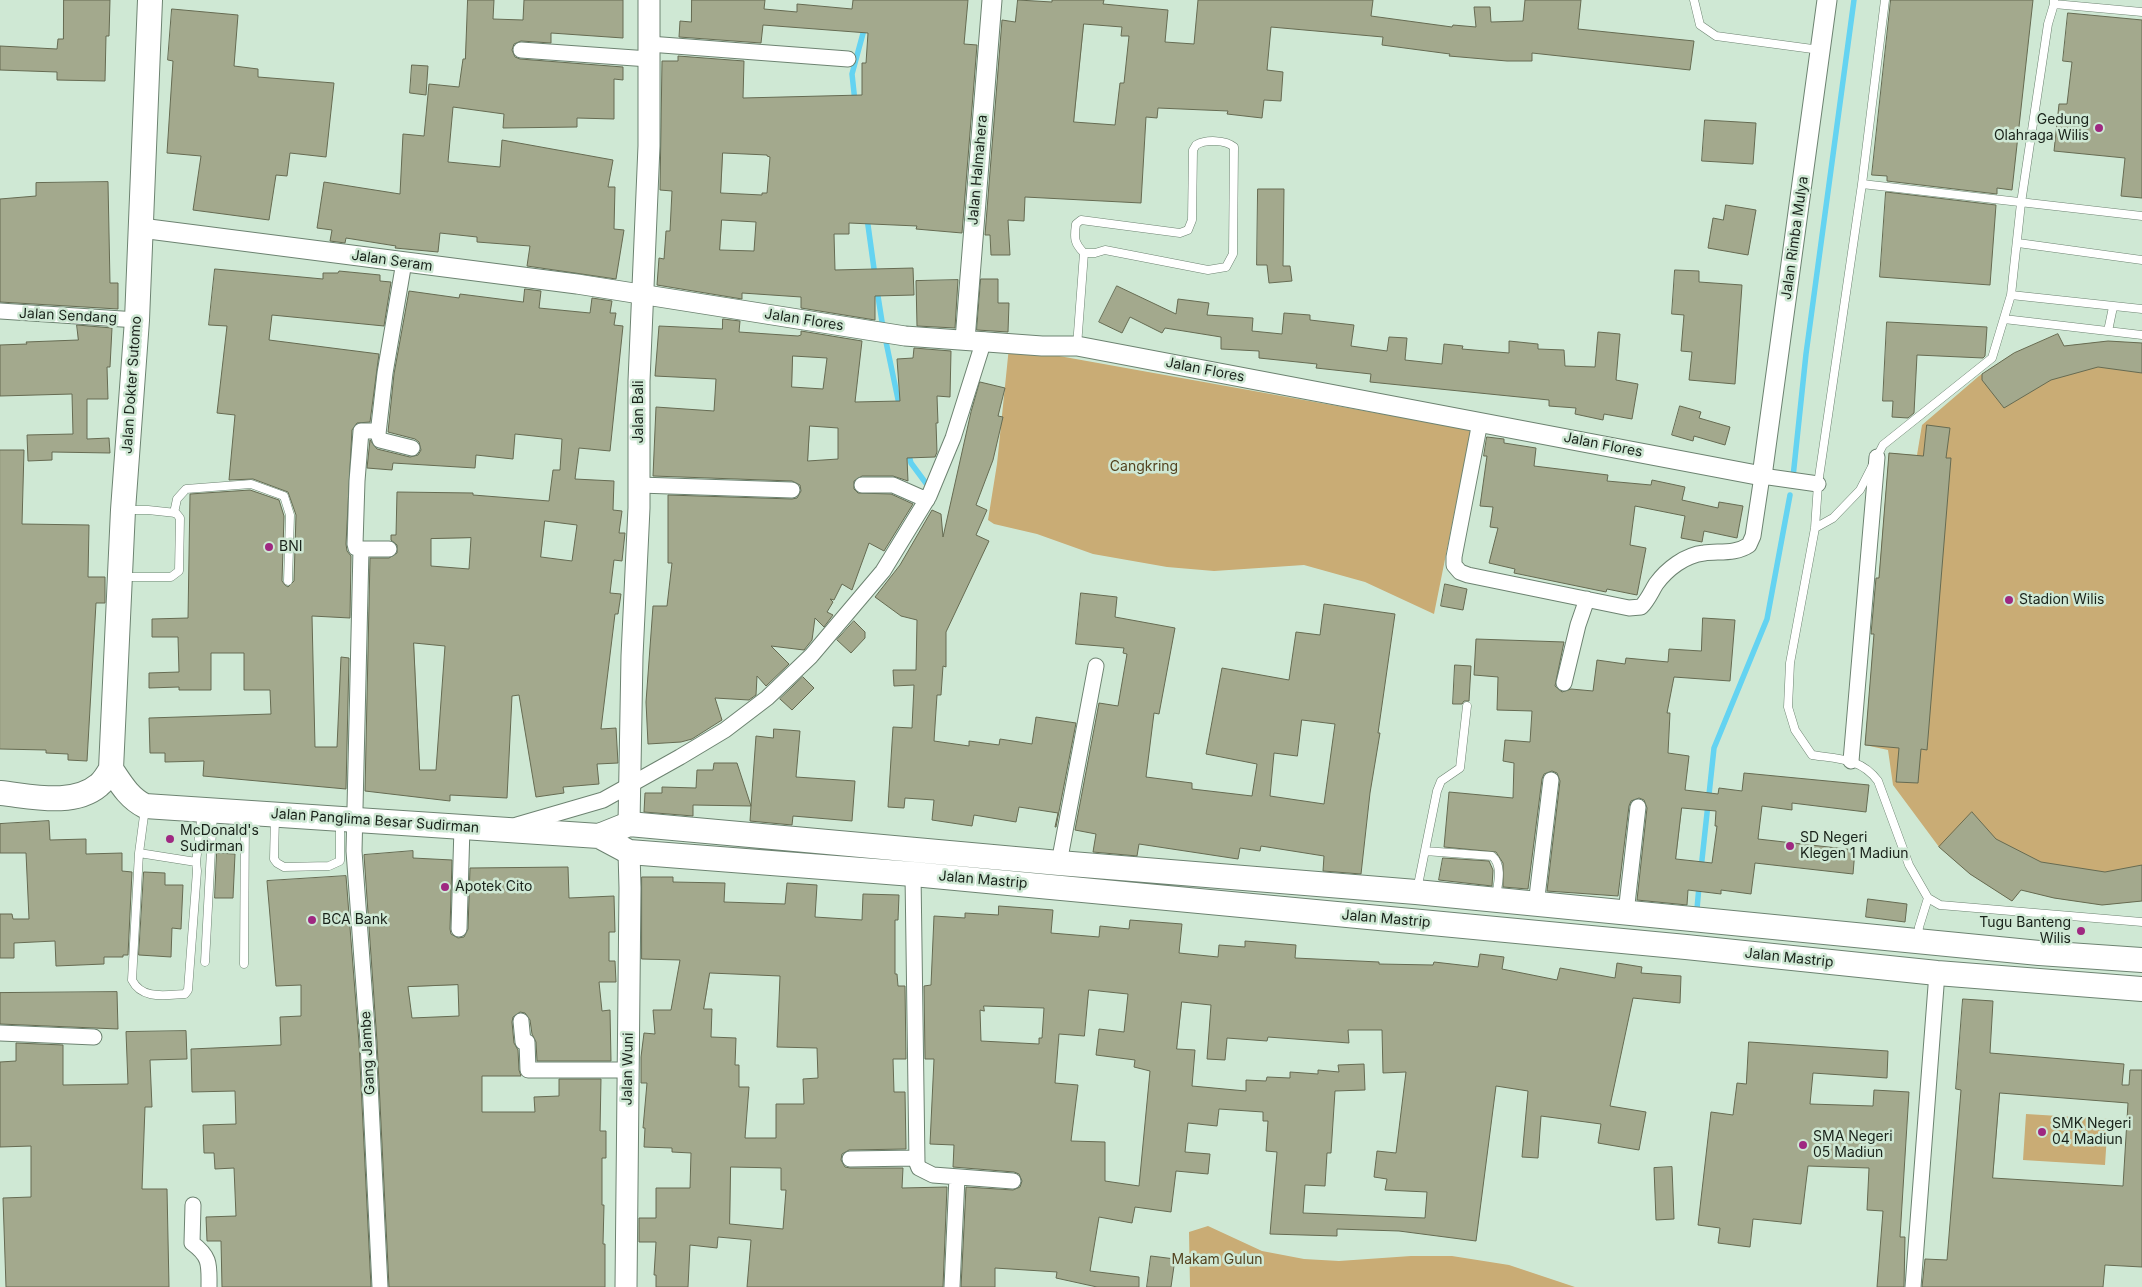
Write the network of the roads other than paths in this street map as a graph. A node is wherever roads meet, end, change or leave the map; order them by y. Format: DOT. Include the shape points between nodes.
graph roads {
  1 [pos="150,0"];
  2 [pos="649,0"];
  3 [pos="992,0"];
  4 [pos="1694,0"];
  5 [pos="1827,0"];
  6 [pos="1885,0"];
  7 [pos="2054,2"];
  8 [pos="2142,12"];
  9 [pos="521,50"];
  10 [pos="1822,50"];
  11 [pos="649,51"];
  12 [pos="848,59"];
  13 [pos="1862,184"];
  14 [pos="2021,203"];
  15 [pos="2142,216"];
  16 [pos="141,228"];
  17 [pos="2018,243"];
  18 [pos="1084,253"];
  19 [pos="2142,260"];
  20 [pos="404,262"];
  21 [pos="643,295"];
  22 [pos="2011,295"];
  23 [pos="2113,307"];
  24 [pos="2142,309"];
  25 [pos="0,312"];
  26 [pos="137,320"];
  27 [pos="2004,320"];
  28 [pos="2108,331"];
  29 [pos="2142,335"];
  30 [pos="965,340"];
  31 [pos="984,340"];
  32 [pos="1077,346"];
  33 [pos="1480,422"];
  34 [pos="378,431"];
  35 [pos="412,448"];
  36 [pos="1877,457"];
  37 [pos="1765,476"];
  38 [pos="1816,484"];
  39 [pos="639,485"];
  40 [pos="862,485"];
  41 [pos="792,490"];
  42 [pos="928,498"];
  43 [pos="122,510"];
  44 [pos="174,513"];
  45 [pos="1815,528"];
  46 [pos="361,549"];
  47 [pos="389,550"];
  48 [pos="119,577"];
  49 [pos="288,580"];
  50 [pos="1586,599"];
  51 [pos="1096,666"];
  52 [pos="1564,683"];
  53 [pos="1467,706"];
  54 [pos="1851,761"];
  55 [pos="111,769"];
  56 [pos="1551,780"];
  57 [pos="630,785"];
  58 [pos="0,793"];
  59 [pos="146,806"];
  60 [pos="1638,807"];
  61 [pos="208,811"];
  62 [pos="245,812"];
  63 [pos="275,814"];
  64 [pos="347,819"];
  65 [pos="629,824"];
  66 [pos="462,827"];
  67 [pos="498,829"];
  68 [pos="599,836"];
  69 [pos="1425,851"];
  70 [pos="139,852"];
  71 [pos="629,852"];
  72 [pos="196,862"];
  73 [pos="1059,863"];
  74 [pos="1171,872"];
  75 [pos="913,874"];
  76 [pos="1416,892"];
  77 [pos="1170,898"];
  78 [pos="1928,898"];
  79 [pos="1496,900"];
  80 [pos="1536,905"];
  81 [pos="1626,913"];
  82 [pos="2142,922"];
  83 [pos="459,929"];
  84 [pos="1918,942"];
  85 [pos="2142,960"];
  86 [pos="205,962"];
  87 [pos="244,964"];
  88 [pos="1937,973"];
  89 [pos="2142,989"];
  90 [pos="521,1021"];
  91 [pos="0,1033"];
  92 [pos="94,1037"];
  93 [pos="628,1070"];
  94 [pos="850,1158"];
  95 [pos="917,1158"];
  96 [pos="957,1177"];
  97 [pos="1013,1181"];
  98 [pos="193,1205"];
  99 [pos="209,1287"];
  100 [pos="380,1287"];
  101 [pos="626,1287"];
  102 [pos="952,1287"];
  103 [pos="1913,1287"];
  1 -- 16 [label="main road, Jalan Dokter Sutomo"];
  2 -- 11 [label="main road, Jalan Bali"];
  3 -- 30 [label="street, Jalan Halmahera"];
  4 -- 10 [label="lane" via="1700,25 1716,36"];
  5 -- 10 [label="street, Jalan Rimba Mulya"];
  6 -- 13 [label="lane"];
  7 -- 8 [label="lane"];
  7 -- 14 [label="lane"];
  9 -- 11 [label="street"];
  10 -- 37 [label="street, Jalan Rimba Mulya"];
  11 -- 12 [label="street"];
  11 -- 21 [label="main road, Jalan Bali"];
  13 -- 14 [label="lane"];
  13 -- 38 [label="lane"];
  14 -- 15 [label="lane"];
  14 -- 17 [label="lane"];
  16 -- 20 [label="street, Jalan Seram"];
  16 -- 26 [label="main road, Jalan Dokter Sutomo"];
  17 -- 19 [label="lane"];
  17 -- 22 [label="lane"];
  18 -- 18 [label="lane" via="1095,254 1105,250 1208,270 1226,267 1233,254 1234,147 1208,141 1196,145 1193,150 1192,220 1188,230 1180,233 1082,220 1076,224 1074,239"];
  18 -- 32 [label="lane"];
  20 -- 21 [label="street, Jalan Seram"];
  20 -- 34 [label="street"];
  21 -- 30 [label="street, Jalan Flores" via="905,336"];
  21 -- 39 [label="main road, Jalan Bali"];
  22 -- 23 [label="lane"];
  22 -- 27 [label="lane"];
  23 -- 24 [label="lane"];
  23 -- 28 [label="lane"];
  25 -- 26 [label="street, Jalan Sendang"];
  26 -- 43 [label="main road, Jalan Dokter Sutomo"];
  27 -- 28 [label="lane"];
  27 -- 36 [label="lane" via="1992,358 1883,445"];
  28 -- 29 [label="lane"];
  30 -- 31 [label="street, Jalan Flores"];
  31 -- 32 [label="street, Jalan Flores"];
  31 -- 42 [label="street" via="941,470"];
  32 -- 33 [label="street, Jalan Flores"];
  33 -- 37 [label="street, Jalan Flores"];
  33 -- 50 [label="street" via="1454,564 1460,572 1468,575"];
  34 -- 35 [label="street" via="380,440"];
  34 -- 46 [label="street, Gang Jambe" via="361,432 355,541 355,547"];
  36 -- 45 [label="lane" via="1860,490 1833,518"];
  36 -- 54 [label="street"];
  37 -- 38 [label="street"];
  37 -- 50 [label="street" via="1749,545 1735,550 1703,553 1681,561 1656,584 1641,607 1629,608"];
  38 -- 45 [label="lane"];
  39 -- 41 [label="street"];
  39 -- 57 [label="main road, Jalan Bali"];
  40 -- 42 [label="street" via="893,485"];
  42 -- 57 [label="street" via="883,571 811,656 774,692 725,730"];
  43 -- 44 [label="lane"];
  43 -- 48 [label="main road, Jalan Dokter Sutomo"];
  44 -- 48 [label="lane" via="180,518 179,571 171,577"];
  44 -- 49 [label="lane" via="177,499 186,488 251,484 284,496 290,515"];
  45 -- 54 [label="lane" via="1790,663 1788,707 1795,730 1812,755"];
  46 -- 47 [label="street"];
  46 -- 64 [label="street, Gang Jambe"];
  48 -- 55 [label="main road, Jalan Dokter Sutomo"];
  50 -- 52 [label="street"];
  51 -- 73 [label="street"];
  53 -- 69 [label="lane" via="1460,768 1441,781"];
  54 -- 78 [label="lane" via="1871,772 1878,781 1909,865"];
  55 -- 58 [label="main road" via="100,784 85,794 55,798"];
  55 -- 59 [label="main road" via="136,802"];
  56 -- 80 [label="street"];
  57 -- 65 [label="main road, Jalan Bali"];
  57 -- 67 [label="street" via="604,800"];
  59 -- 61 [label="main road, Jalan Panglima Besar Sudirman"];
  59 -- 70 [label="lane"];
  60 -- 81 [label="street"];
  61 -- 62 [label="main road, Jalan Panglima Besar Sudirman"];
  61 -- 72 [label="lane"];
  61 -- 86 [label="lane"];
  62 -- 63 [label="main road, Jalan Panglima Besar Sudirman"];
  62 -- 87 [label="lane"];
  63 -- 64 [label="main road, Jalan Panglima Besar Sudirman"];
  63 -- 64 [label="lane" via="274,859 284,867 329,866 340,861"];
  64 -- 66 [label="main road, Jalan Panglima Besar Sudirman"];
  64 -- 100 [label="street, Gang Jambe" via="354,850 368,1042"];
  65 -- 68 [label="main road, Jalan Panglima Besar Sudirman"];
  65 -- 73 [label="main road, Jalan Mastrip"];
  66 -- 67 [label="main road, Jalan Panglima Besar Sudirman"];
  66 -- 83 [label="street"];
  67 -- 68 [label="main road, Jalan Panglima Besar Sudirman"];
  68 -- 71 [label="main road, Jalan Panglima Besar Sudirman"];
  69 -- 76 [label="lane"];
  69 -- 79 [label="lane" via="1492,856 1498,867"];
  70 -- 72 [label="lane"];
  70 -- 72 [label="lane" via="132,980 141,992 155,995 185,994 188,990"];
  71 -- 75 [label="main road, Jalan Mastrip"];
  71 -- 93 [label="main road, Jalan Wuni"];
  73 -- 74 [label="main road, Jalan Mastrip"];
  74 -- 76 [label="main road, Jalan Mastrip"];
  74 -- 77 [label="main road"];
  75 -- 77 [label="main road, Jalan Mastrip"];
  75 -- 95 [label="street"];
  76 -- 79 [label="main road, Jalan Mastrip"];
  77 -- 88 [label="main road, Jalan Mastrip"];
  78 -- 82 [label="lane" via="1940,906"];
  78 -- 84 [label="lane"];
  79 -- 80 [label="main road, Jalan Mastrip"];
  80 -- 81 [label="main road, Jalan Mastrip"];
  81 -- 84 [label="main road, Jalan Mastrip"];
  84 -- 85 [label="main road, Jalan Mastrip"];
  88 -- 89 [label="main road, Jalan Mastrip"];
  88 -- 103 [label="street"];
  90 -- 93 [label="street" via="523,1042 527,1042 528,1070"];
  91 -- 92 [label="street"];
  93 -- 101 [label="main road, Jalan Wuni"];
  94 -- 95 [label="street"];
  95 -- 96 [label="street" via="919,1168 924,1172"];
  96 -- 97 [label="street"];
  96 -- 102 [label="street"];
  98 -- 99 [label="street" via="192,1243 203,1251 209,1261"];
}
